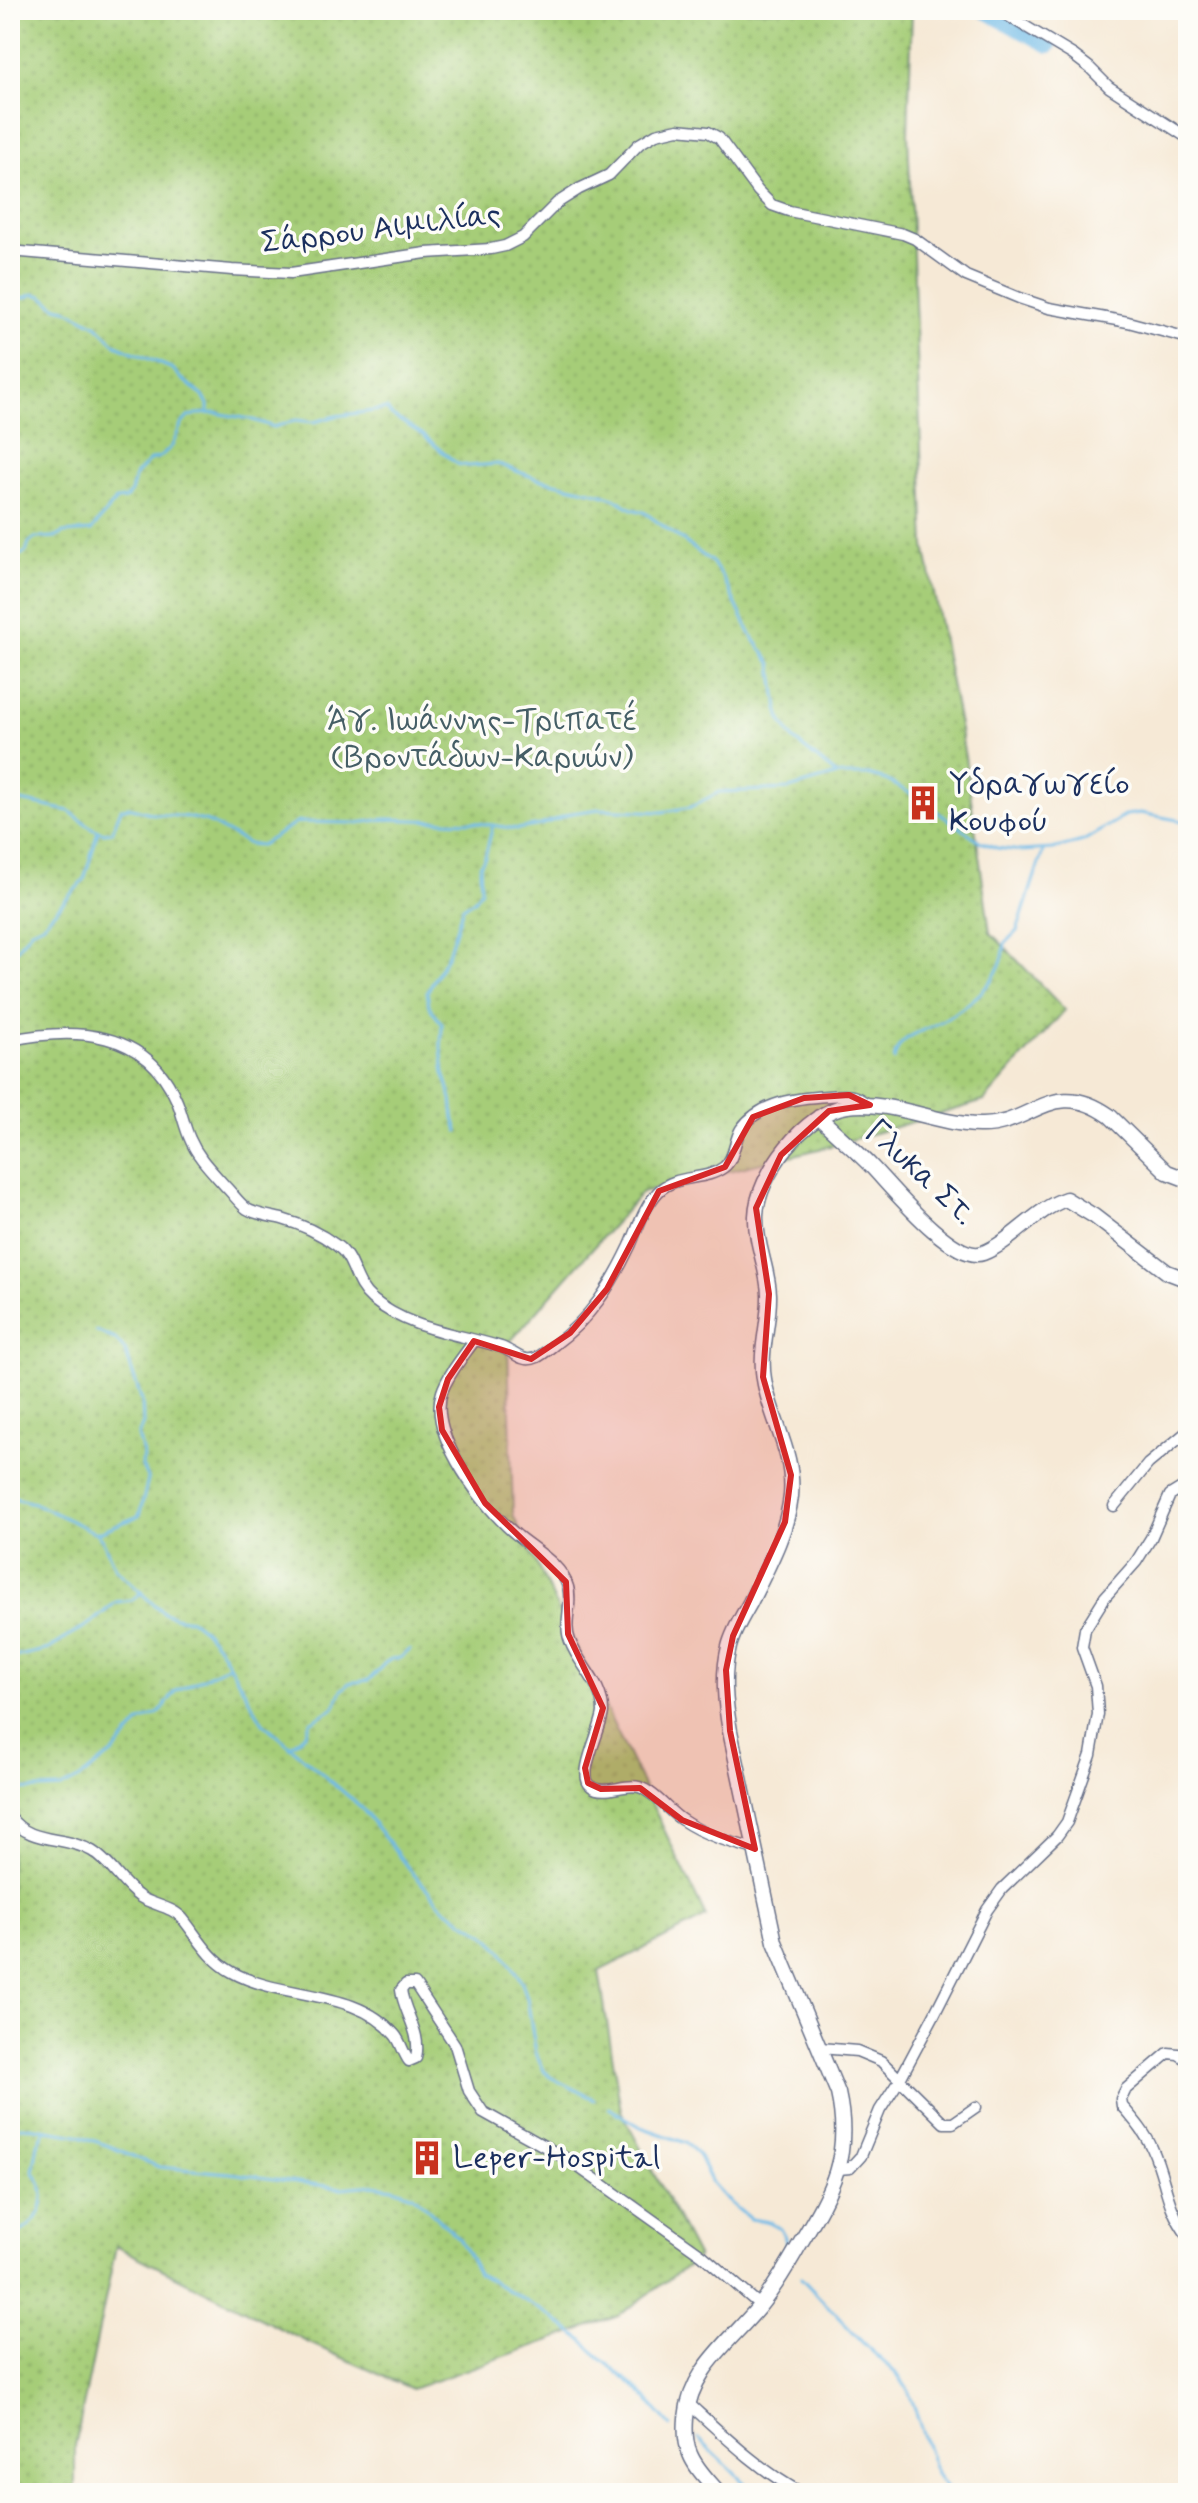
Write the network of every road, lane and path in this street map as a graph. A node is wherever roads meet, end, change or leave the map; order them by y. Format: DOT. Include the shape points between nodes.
graph roads {
  1 [pos="998,10"];
  2 [pos="1188,138"];
  3 [pos="10,251"];
  4 [pos="1188,338"];
  5 [pos="10,1040"];
  6 [pos="870,1105"];
  7 [pos="819,1117"];
  8 [pos="1188,1180"];
  9 [pos="1188,1280"];
  10 [pos="474,1341"];
  11 [pos="1188,1431"];
  12 [pos="1188,1484"];
  13 [pos="1114,1506"];
  14 [pos="10,1817"];
  15 [pos="755,1849"];
  16 [pos="820,2048"];
  17 [pos="1188,2060"];
  18 [pos="900,2079"];
  19 [pos="976,2107"];
  20 [pos="839,2169"];
  21 [pos="1188,2236"];
  22 [pos="761,2306"];
  23 [pos="688,2403"];
  24 [pos="719,2493"];
  25 [pos="802,2493"];
  1 -- 2 [label="street" via="1073,55 1109,87"];
  3 -- 4 [label="street, Σάρρου Αιμιλίας" via="291,273 491,249 523,237 557,203 609,175 646,139 678,129 719,138 758,191 777,207 909,236 966,276 1049,308"];
  5 -- 10 [label="street" via="74,1033 111,1038 129,1047 164,1078 196,1151 246,1208 335,1244 346,1253 359,1286 387,1309 429,1330"];
  6 -- 7 [label="main road" via="839,1108"];
  6 -- 8 [label="main road" via="978,1125 1006,1122 1053,1101 1071,1100 1110,1116 1167,1172"];
  6 -- 10 [label="street" via="844,1095 789,1100 762,1110 742,1128 725,1167 659,1191 607,1289 570,1333 531,1359"];
  7 -- 9 [label="main road, Γλυκα Στ." via="909,1209 966,1252 991,1248 1065,1198 1167,1272"];
  7 -- 15 [label="main road" via="781,1155 762,1189 756,1217 769,1294 763,1377 788,1456 791,1484 783,1530 726,1661 727,1712"];
  10 -- 15 [label="street" via="441,1393 442,1430 485,1503 566,1582 570,1643 596,1684 603,1708 585,1768 588,1783 601,1789 640,1788 682,1820"];
  11 -- 13 [label="street" via="1148,1464"];
  12 -- 18 [label="street" via="1172,1493 1136,1562 1085,1629 1082,1647 1096,1686 1098,1714 1091,1755 1067,1822 987,1910"];
  14 -- 22 [label="street" via="23,1831 95,1853 139,1896 180,1916 209,1954 232,1972 370,2015 396,2035 409,2061 416,2058 418,2048 401,1990 415,1984 455,2045 469,2091 483,2112 567,2159 702,2255"];
  15 -- 16 [label="main road" via="775,1942"];
  16 -- 18 [label="street" via="870,2056"];
  16 -- 20 [label="main road" via="843,2115"];
  17 -- 21 [label="street" via="1168,2053 1121,2099 1153,2151 1171,2209"];
  18 -- 19 [label="street" via="944,2123 953,2123"];
  18 -- 20 [label="street" via="861,2156 850,2168"];
  20 -- 22 [label="main road"];
  22 -- 23 [label="main road" via="700,2373"];
  23 -- 24 [label="main road" via="688,2450"];
  23 -- 25 [label="street"];
}
